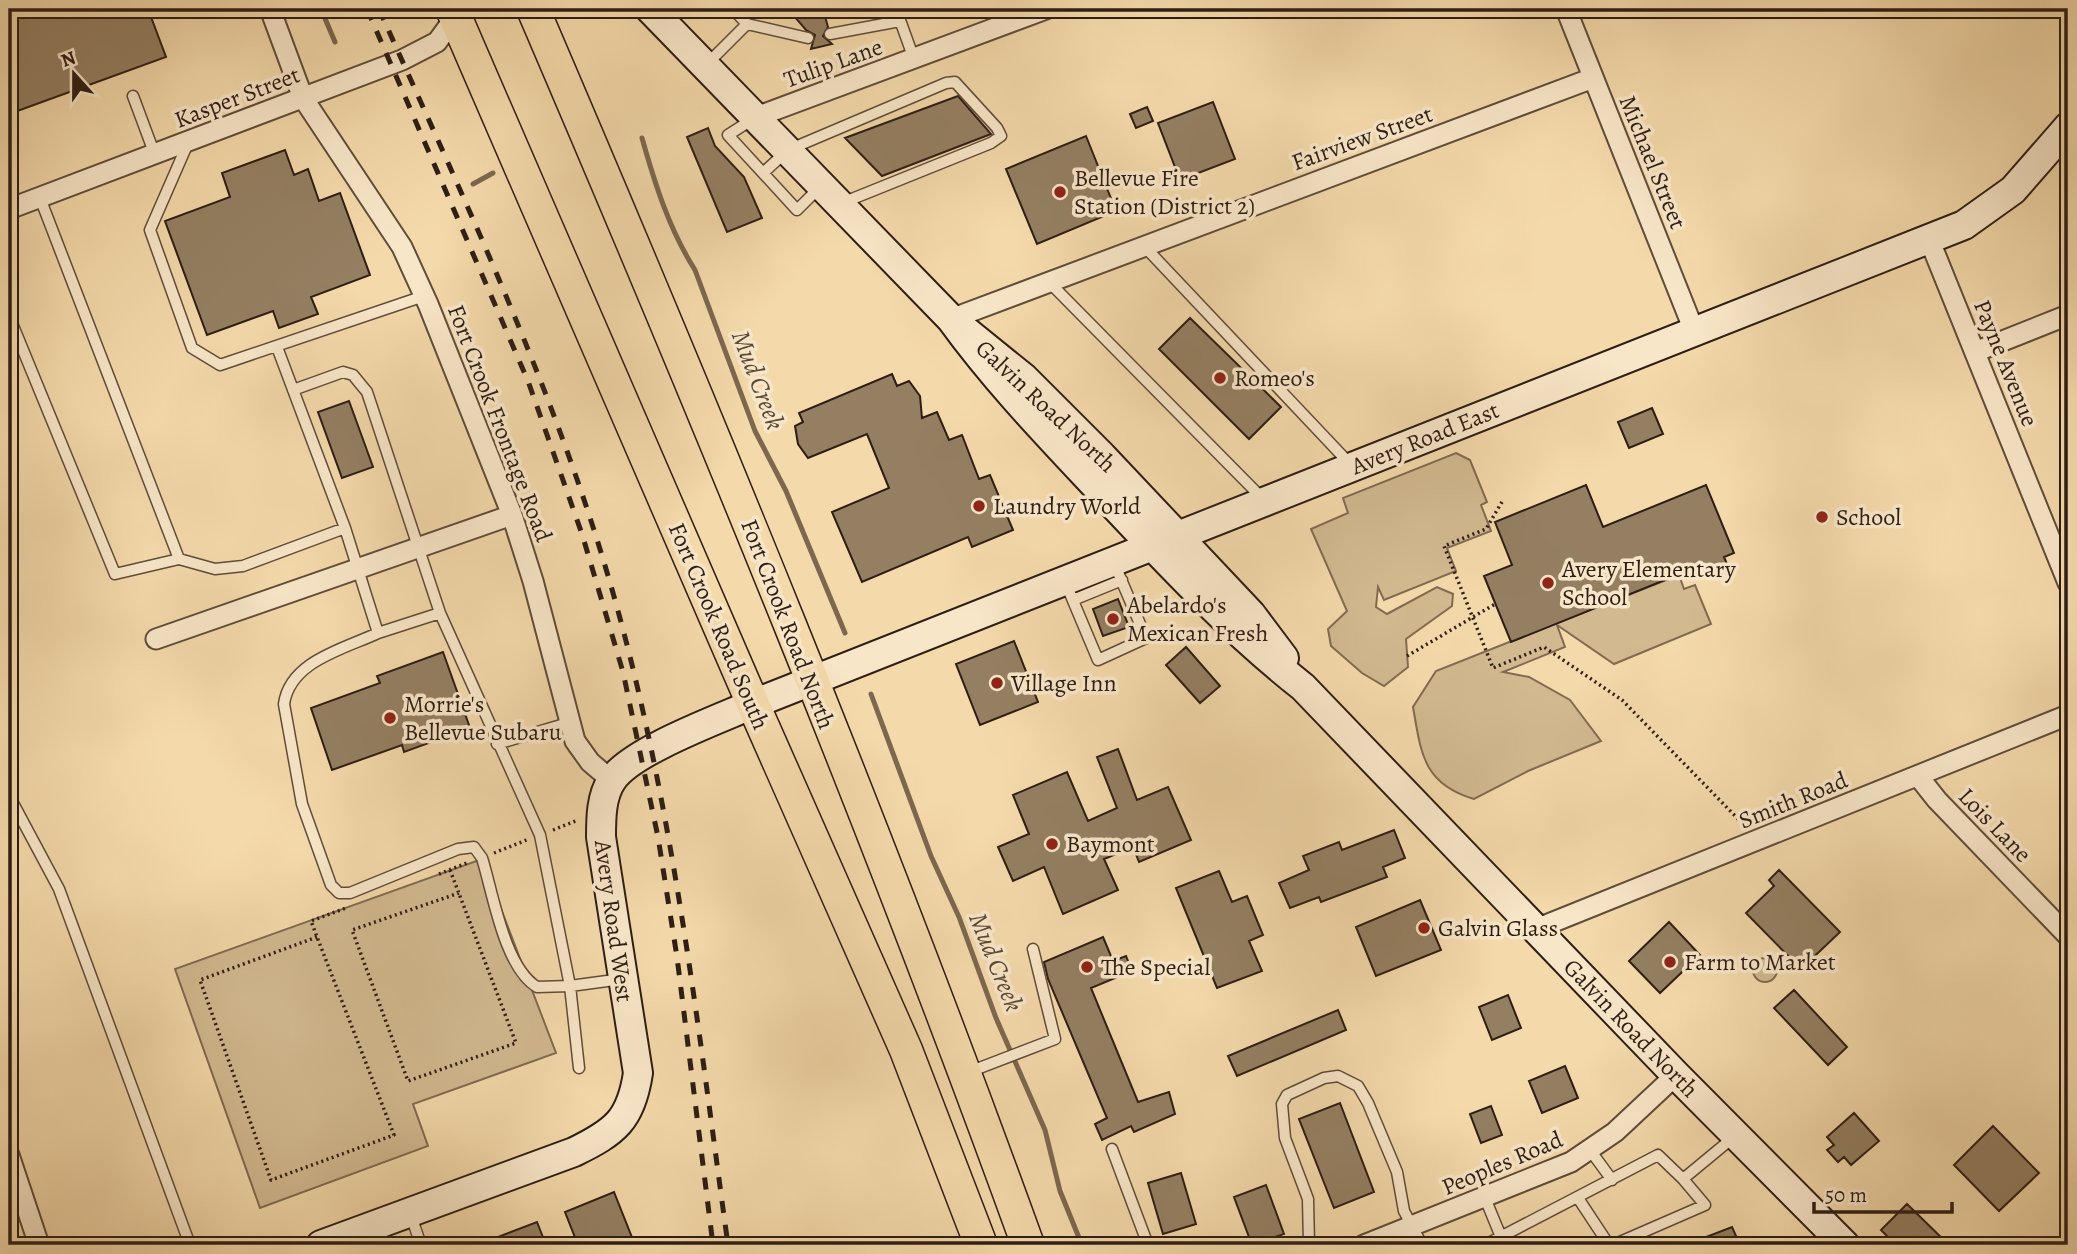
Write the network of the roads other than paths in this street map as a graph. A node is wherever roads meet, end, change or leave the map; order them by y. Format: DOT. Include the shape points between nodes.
graph roads {
  1 [pos="270,9"];
  2 [pos="533,9"];
  3 [pos="650,9"];
  4 [pos="733,9"];
  5 [pos="896,9"];
  6 [pos="1046,9"];
  7 [pos="1566,9"];
  8 [pos="459,11"];
  9 [pos="900,20"];
  10 [pos="747,24"];
  11 [pos="830,34"];
  12 [pos="808,38"];
  13 [pos="914,59"];
  14 [pos="706,65"];
  15 [pos="1593,78"];
  16 [pos="133,96"];
  17 [pos="303,98"];
  18 [pos="756,117"];
  19 [pos="2068,127"];
  20 [pos="188,142"];
  21 [pos="788,150"];
  22 [pos="155,155"];
  23 [pos="763,173"];
  24 [pos="831,195"];
  25 [pos="40,198"];
  26 [pos="9,209"];
  27 [pos="1929,239"];
  28 [pos="1143,246"];
  29 [pos="1048,282"];
  30 [pos="424,296"];
  31 [pos="2068,315"];
  32 [pos="9,316"];
  33 [pos="951,319"];
  34 [pos="1695,332"];
  35 [pos="277,347"];
  36 [pos="1975,352"];
  37 [pos="293,390"];
  38 [pos="1353,467"];
  39 [pos="1265,501"];
  40 [pos="512,515"];
  41 [pos="345,528"];
  42 [pos="1164,540"];
  43 [pos="417,548"];
  44 [pos="179,559"];
  45 [pos="358,568"];
  46 [pos="1117,570"];
  47 [pos="2068,583"];
  48 [pos="1069,590"];
  49 [pos="440,612"];
  50 [pos="378,633"];
  51 [pos="156,639"];
  52 [pos="811,681"];
  53 [pos="753,704"];
  54 [pos="2068,715"];
  55 [pos="568,723"];
  56 [pos="496,744"];
  57 [pos="1918,776"];
  58 [pos="611,780"];
  59 [pos="13,803"];
  60 [pos="1536,929"];
  61 [pos="2068,936"];
  62 [pos="1033,949"];
  63 [pos="623,979"];
  64 [pos="570,986"];
  65 [pos="579,1068"];
  66 [pos="965,1073"];
  67 [pos="1676,1075"];
  68 [pos="1735,1135"];
  69 [pos="1112,1149"];
  70 [pos="1590,1150"];
  71 [pos="9,1155"];
  72 [pos="1612,1180"];
  73 [pos="1683,1180"];
  74 [pos="1485,1198"];
  75 [pos="1578,1198"];
  76 [pos="16,1200"];
  77 [pos="410,1212"];
  78 [pos="1413,1226"];
  79 [pos="1501,1237"];
  80 [pos="39,1245"];
  81 [pos="190,1245"];
  82 [pos="321,1245"];
  83 [pos="421,1245"];
  84 [pos="981,1245"];
  85 [pos="1028,1245"];
  86 [pos="1148,1245"];
  87 [pos="1309,1245"];
  88 [pos="1364,1245"];
  89 [pos="1422,1245"];
  90 [pos="1485,1245"];
  91 [pos="1611,1245"];
  92 [pos="1845,1245"];
  1 -- 17 [label="street, Fort Crook Frontage Road"];
  2 -- 52 [label="main road, Fort Crook Road North" via="716,440"];
  3 -- 14 [label="street, Galvin Road North"];
  4 -- 10 [label="lane"];
  5 -- 9 [label="lane"];
  6 -- 13 [label="street, Tulip Lane"];
  7 -- 15 [label="street, Michael Street"];
  8 -- 17 [label="street, Kasper Street" via="437,42 425,49"];
  8 -- 53 [label="main road, Fort Crook Road South"];
  9 -- 11 [label="lane"];
  9 -- 13 [label="lane"];
  10 -- 12 [label="lane"];
  10 -- 14 [label="lane"];
  13 -- 18 [label="street, Tulip Lane"];
  14 -- 18 [label="street, Galvin Road North"];
  15 -- 28 [label="street, Fairview Street"];
  15 -- 34 [label="street, Michael Street"];
  16 -- 22 [label="lane"];
  17 -- 20 [label="street, Kasper Street"];
  17 -- 30 [label="street, Fort Crook Frontage Road" via="402,247"];
  18 -- 21 [label="street, Galvin Road North"];
  18 -- 23 [label="lane" via="728,135"];
  19 -- 27 [label="street, Avery Road East" via="2013,190 1964,225"];
  20 -- 22 [label="street, Kasper Street"];
  20 -- 35 [label="lane" via="150,230 192,348 220,365"];
  21 -- 23 [label="lane"];
  21 -- 24 [label="street, Galvin Road North"];
  21 -- 24 [label="lane" via="955,82 1001,136"];
  22 -- 25 [label="street, Kasper Street"];
  23 -- 24 [label="lane" via="797,210"];
  24 -- 33 [label="street, Galvin Road North"];
  25 -- 26 [label="street, Kasper Street"];
  25 -- 44 [label="lane"];
  27 -- 34 [label="street, Avery Road East"];
  27 -- 36 [label="street, Payne Avenue"];
  28 -- 29 [label="street, Fairview Street"];
  28 -- 38 [label="lane"];
  29 -- 33 [label="street, Fairview Street"];
  29 -- 39 [label="lane"];
  30 -- 35 [label="lane"];
  30 -- 40 [label="street, Fort Crook Frontage Road"];
  31 -- 36 [label="street"];
  32 -- 44 [label="lane" via="115,574"];
  33 -- 42 [label="street, Galvin Road North" via="1024,379"];
  34 -- 38 [label="street, Avery Road East"];
  35 -- 37 [label="lane"];
  36 -- 47 [label="street, Payne Avenue"];
  37 -- 41 [label="lane"];
  37 -- 43 [label="lane" via="343,372 353,375 367,392"];
  38 -- 39 [label="street, Avery Road East"];
  39 -- 42 [label="street, Avery Road East"];
  40 -- 43 [label="street"];
  40 -- 55 [label="street, Fort Crook Frontage Road"];
  41 -- 44 [label="lane" via="243,566 215,569"];
  41 -- 45 [label="lane"];
  42 -- 46 [label="street, Avery Road East"];
  42 -- 60 [label="street, Galvin Road North" via="1251,614 1303,687"];
  43 -- 45 [label="street"];
  43 -- 49 [label="lane"];
  45 -- 50 [label="lane"];
  45 -- 51 [label="street"];
  46 -- 48 [label="street, Avery Road East"];
  46 -- 48 [label="lane" via="1146,638 1098,660"];
  48 -- 52 [label="street, Avery Road East"];
  49 -- 50 [label="lane"];
  49 -- 56 [label="lane"];
  50 -- 64 [label="lane" via="311,664 296,674 286,689 284,704 302,804 331,885 339,893 350,892 458,849 474,847 482,858 506,940 521,973 537,987"];
  52 -- 53 [label="street, Avery Road East"];
  52 -- 66 [label="main road, Fort Crook Road North"];
  53 -- 58 [label="street" via="653,749"];
  53 -- 84 [label="main road, Fort Crook Road South" via="906,1050"];
  54 -- 57 [label="street, Smith Road"];
  55 -- 56 [label="lane"];
  55 -- 58 [label="street, Fort Crook Frontage Road" via="590,762"];
  56 -- 64 [label="lane" via="540,835"];
  57 -- 60 [label="street, Smith Road"];
  57 -- 61 [label="street, Lois Lane"];
  58 -- 63 [label="street, Avery Road West" via="603,803 601,837"];
  59 -- 81 [label="lane" via="58,889"];
  60 -- 67 [label="street, Galvin Road North"];
  62 -- 66 [label="lane" via="1055,1039"];
  63 -- 64 [label="lane"];
  63 -- 77 [label="street, Avery Road West" via="638,1073 631,1109 620,1124 574,1152"];
  64 -- 65 [label="lane"];
  66 -- 85 [label="main road, Fort Crook Road North"];
  67 -- 68 [label="street, Galvin Road North"];
  67 -- 70 [label="street, Peoples Road"];
  68 -- 73 [label="lane"];
  68 -- 92 [label="street, Galvin Road North"];
  69 -- 86 [label="lane"];
  70 -- 72 [label="lane"];
  70 -- 74 [label="street, Peoples Road" via="1546,1174"];
  71 -- 76 [label="street"];
  72 -- 73 [label="lane" via="1658,1155"];
  72 -- 75 [label="lane"];
  73 -- 91 [label="lane" via="1704,1205"];
  74 -- 78 [label="street, Peoples Road"];
  74 -- 79 [label="lane"];
  75 -- 79 [label="lane"];
  75 -- 91 [label="lane"];
  76 -- 80 [label="street"];
  77 -- 82 [label="street, Avery Road West"];
  77 -- 83 [label="lane"];
  78 -- 87 [label="lane" via="1404,1211 1397,1172 1358,1086 1347,1078 1324,1078 1287,1095 1281,1116 1308,1199"];
  78 -- 88 [label="street, Peoples Road"];
  78 -- 89 [label="lane"];
  79 -- 90 [label="lane"];
}
